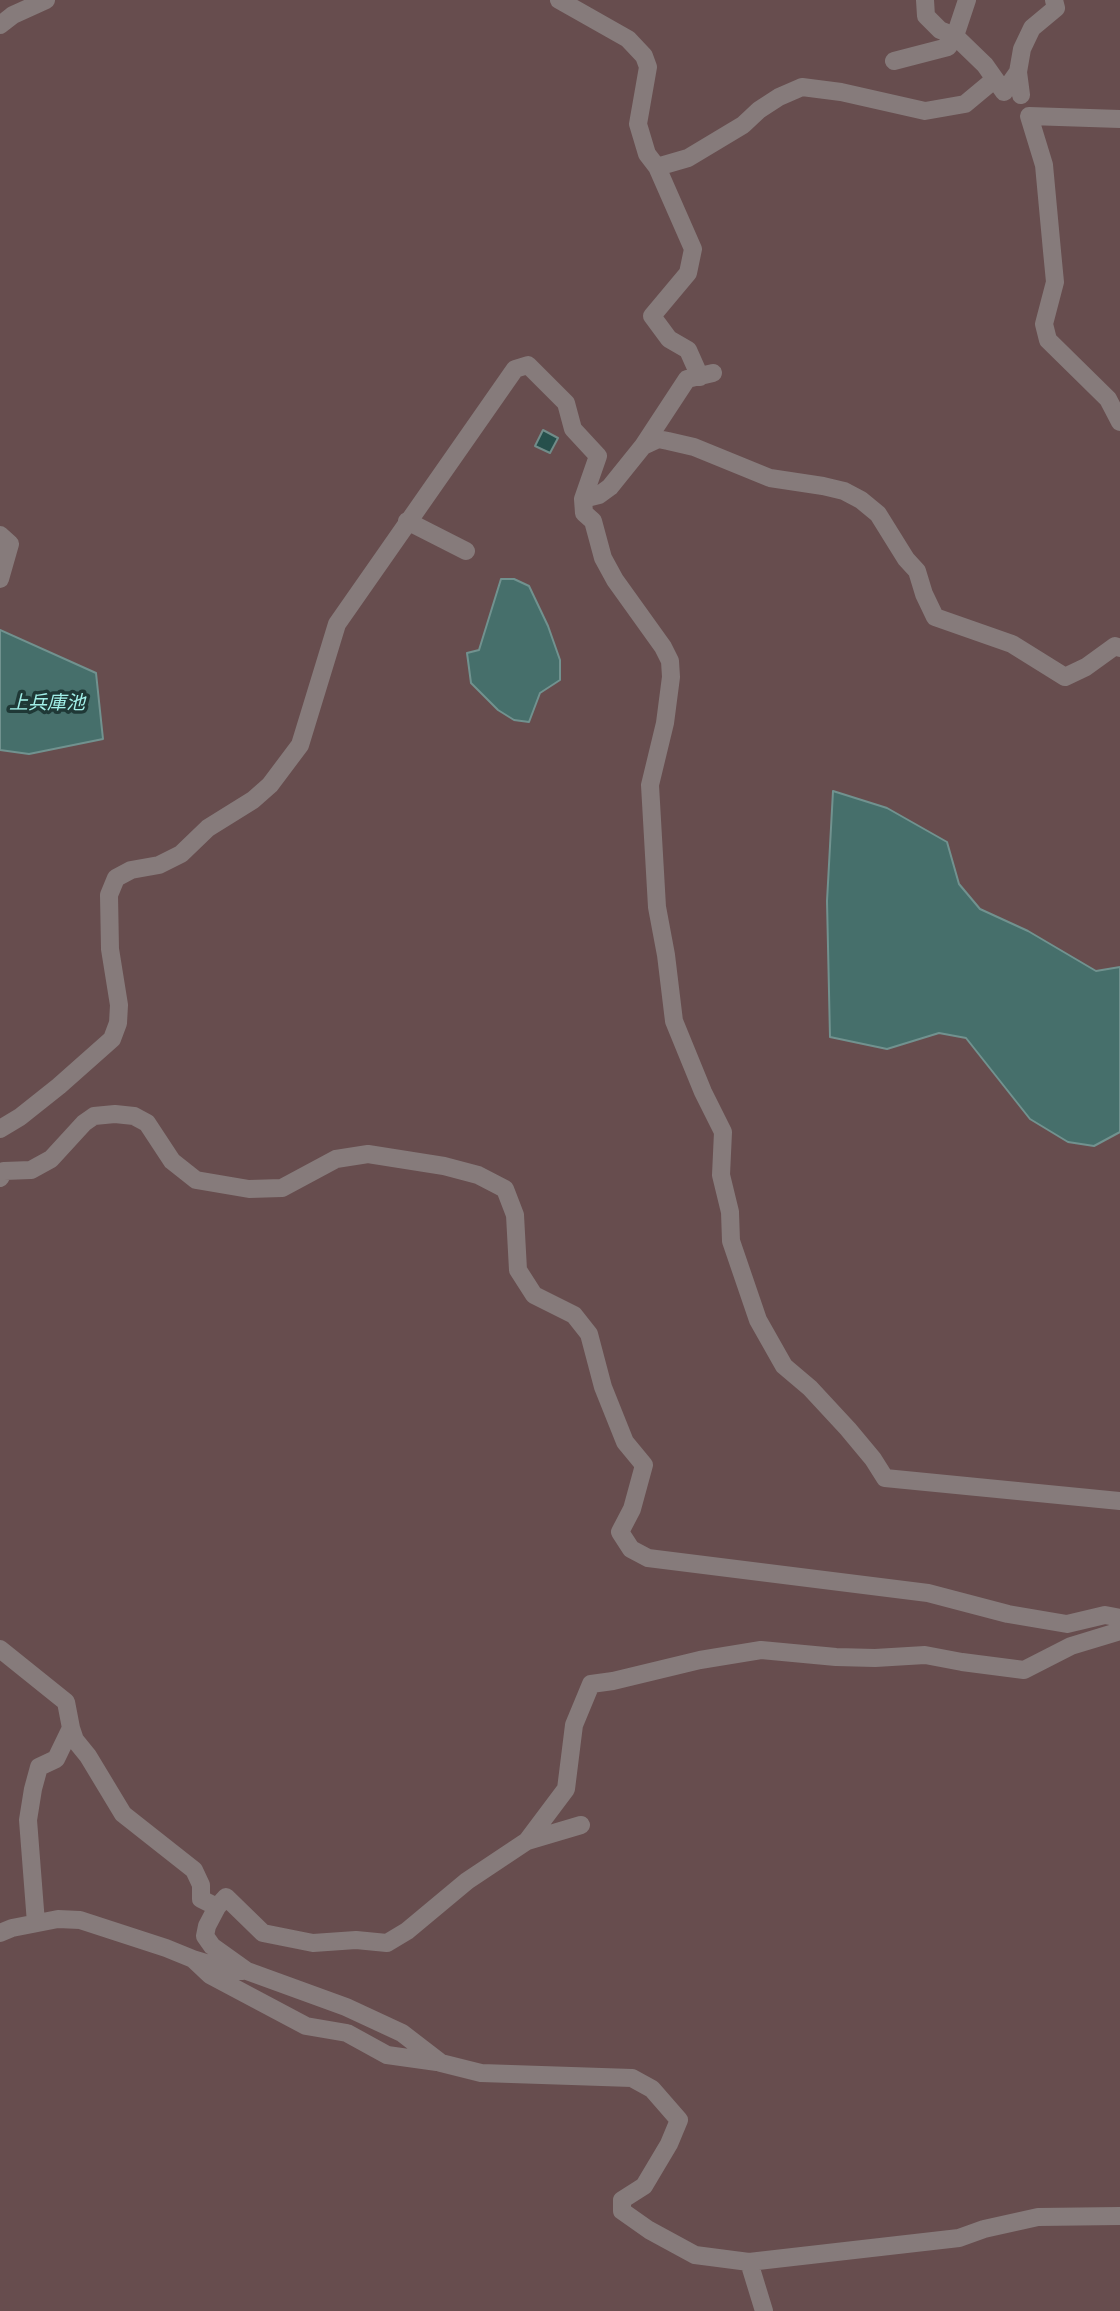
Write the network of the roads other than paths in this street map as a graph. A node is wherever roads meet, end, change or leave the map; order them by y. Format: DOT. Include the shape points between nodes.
graph roads {
  1 [pos="46,0"];
  2 [pos="558,0"];
  3 [pos="925,0"];
  4 [pos="967,0"];
  5 [pos="1054,0"];
  6 [pos="0,25"];
  7 [pos="955,36"];
  8 [pos="894,61"];
  9 [pos="1018,72"];
  10 [pos="995,79"];
  11 [pos="1021,95"];
  12 [pos="1120,119"];
  13 [pos="657,167"];
  14 [pos="1120,422"];
  15 [pos="643,446"];
  16 [pos="583,499"];
  17 [pos="407,521"];
  18 [pos="0,535"];
  19 [pos="466,551"];
  20 [pos="0,576"];
  21 [pos="1120,648"];
  22 [pos="0,1129"];
  23 [pos="0,1178"];
  24 [pos="1120,1501"];
  25 [pos="1120,1618"];
  26 [pos="1120,1631"];
  27 [pos="0,1650"];
  28 [pos="71,1728"];
  29 [pos="581,1825"];
  30 [pos="527,1841"];
  31 [pos="217,1907"];
  32 [pos="36,1923"];
  33 [pos="0,1933"];
  34 [pos="193,1959"];
  35 [pos="247,1971"];
  36 [pos="441,2063"];
  37 [pos="1120,2216"];
  38 [pos="749,2262"];
  39 [pos="764,2311"];
  1 -- 6 [label="lane"];
  2 -- 13 [label="lane" via="628,39 644,55 648,67 638,124 646,154"];
  3 -- 7 [label="lane" via="926,16 940,30"];
  4 -- 7 [label="lane"];
  5 -- 9 [label="lane" via="1056,8 1032,28"];
  7 -- 8 [label="lane" via="948,47"];
  7 -- 10 [label="lane"];
  9 -- 10 [label="lane" via="1004,92"];
  9 -- 11 [label="lane"];
  10 -- 13 [label="lane" via="965,104 925,111 802,87 779,97 688,158"];
  12 -- 14 [label="lane" via="1029,116 1044,165 1055,282 1044,324 1048,340 1108,399"];
  13 -- 15 [label="lane" via="693,249 688,273 652,316 707,375 687,379"];
  15 -- 16 [label="lane" via="610,487"];
  15 -- 21 [label="lane" via="658,439 694,447 770,478 844,491 861,500 878,514 917,571 935,617 1012,643 1065,677 1115,646"];
  16 -- 17 [label="lane" via="598,456 573,429 566,403 527,365 515,369"];
  16 -- 24 [label="lane" via="583,513 593,521 603,558 670,661 665,723 650,785 657,907 674,1021 723,1132 721,1175 731,1241 758,1320 784,1366 848,1429 885,1478"];
  17 -- 19 [label="lane"];
  17 -- 22 [label="lane" via="337,624 300,745 270,785 181,853 116,878 109,895 110,949 119,1005 112,1039"];
  18 -- 20 [label="lane" via="9,544"];
  23 -- 25 [label="lane" via="4,1171 31,1170 51,1158 94,1116 115,1114 147,1123 172,1161 196,1180 249,1189 282,1188 335,1159 368,1154 478,1175 505,1189 515,1215 518,1270 534,1295 575,1315 589,1334 603,1387 625,1441 644,1465 632,1509 620,1532 631,1549 648,1558 928,1592 1067,1624 1105,1615"];
  26 -- 30 [label="lane" via="1071,1646 1024,1670 925,1655 836,1657 761,1650 591,1684 574,1725 566,1789"];
  27 -- 28 [label="lane" via="66,1702"];
  28 -- 31 [label="lane" via="124,1814 194,1870 201,1899"];
  28 -- 32 [label="lane" via="56,1759 38,1767 33,1789 28,1820"];
  29 -- 30 [label="lane"];
  30 -- 31 [label="lane" via="387,1943 313,1942 263,1933 226,1898"];
  31 -- 35 [label="lane" via="205,1936"];
  32 -- 33 [label="lane"];
  32 -- 34 [label="lane" via="80,1920"];
  34 -- 35 [label="lane"];
  34 -- 36 [label="lane" via="210,1975 306,2026 347,2033 387,2055"];
  35 -- 36 [label="lane" via="327,1999 402,2033"];
  36 -- 38 [label="lane" via="481,2073 632,2078 652,2089 679,2120 643,2186 622,2200 622,2211 695,2256"];
  37 -- 38 [label="lane" via="1038,2217 959,2238"];
  38 -- 39 [label="lane"];
}
